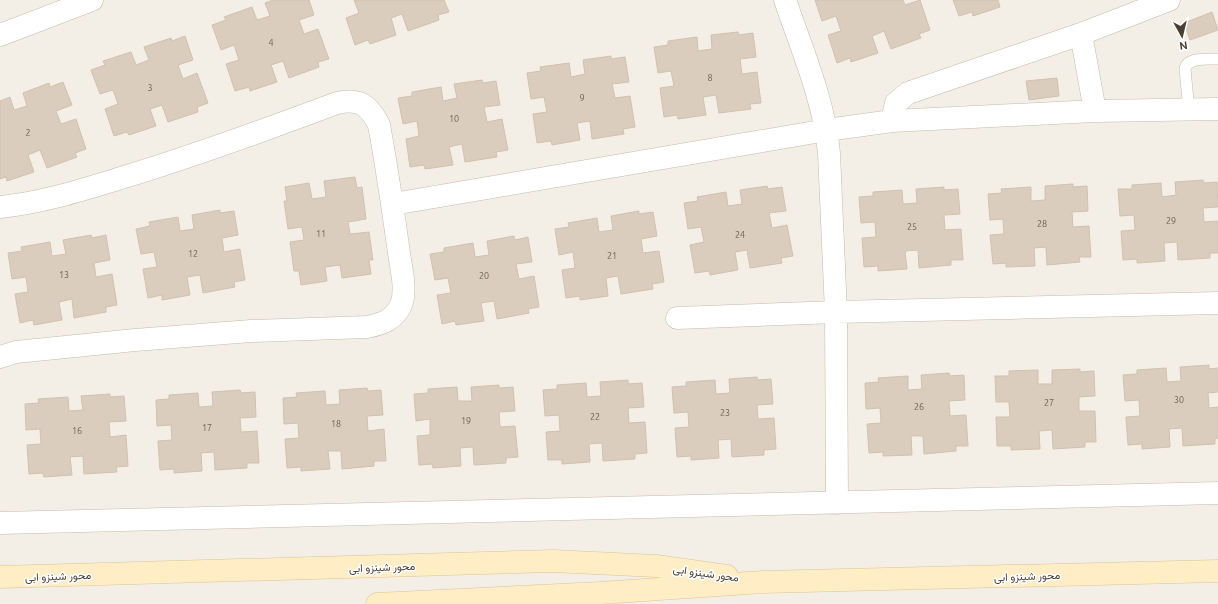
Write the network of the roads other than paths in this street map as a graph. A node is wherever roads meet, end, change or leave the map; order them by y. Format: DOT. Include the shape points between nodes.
graph roads {
  1 [pos="92,0"];
  2 [pos="785,0"];
  3 [pos="1169,0"];
  4 [pos="1081,34"];
  5 [pos="0,35"];
  6 [pos="1218,59"];
  7 [pos="1218,109"];
  8 [pos="1095,111"];
  9 [pos="1190,111"];
  10 [pos="892,121"];
  11 [pos="827,130"];
  12 [pos="393,204"];
  13 [pos="0,208"];
  14 [pos="1218,303"];
  15 [pos="836,312"];
  16 [pos="677,318"];
  17 [pos="0,357"];
  18 [pos="1218,493"];
  19 [pos="837,503"];
  20 [pos="0,523"];
  21 [pos="1218,571"];
  22 [pos="0,577"];
  23 [pos="763,582"];
  24 [pos="377,604"];
  25 [pos="382,604"];
  1 -- 5 [label="street"];
  2 -- 11 [label="street"];
  3 -- 4 [label="street"];
  4 -- 8 [label="street"];
  4 -- 10 [label="street" via="908,93 896,103"];
  6 -- 9 [label="lane" via="1190,61 1186,64"];
  7 -- 9 [label="street"];
  8 -- 9 [label="street"];
  8 -- 10 [label="street"];
  10 -- 11 [label="street"];
  11 -- 12 [label="street"];
  11 -- 15 [label="street" via="832,177"];
  12 -- 13 [label="street" via="379,125 366,106 347,101 181,159 22,205"];
  12 -- 17 [label="street" via="404,289 402,304 394,317 382,325 135,340 16,352"];
  14 -- 15 [label="street"];
  15 -- 16 [label="street"];
  15 -- 19 [label="street"];
  18 -- 19 [label="street"];
  19 -- 20 [label="street"];
  21 -- 23 [label="main road, محور شينزو ابى"];
  22 -- 23 [label="main road, محور شينزو ابى" via="553,561 656,566"];
  23 -- 25 [label="main road, محور شينزو ابى"];
  24 -- 25 [label="main road, محور شينزو ابى"];
}
